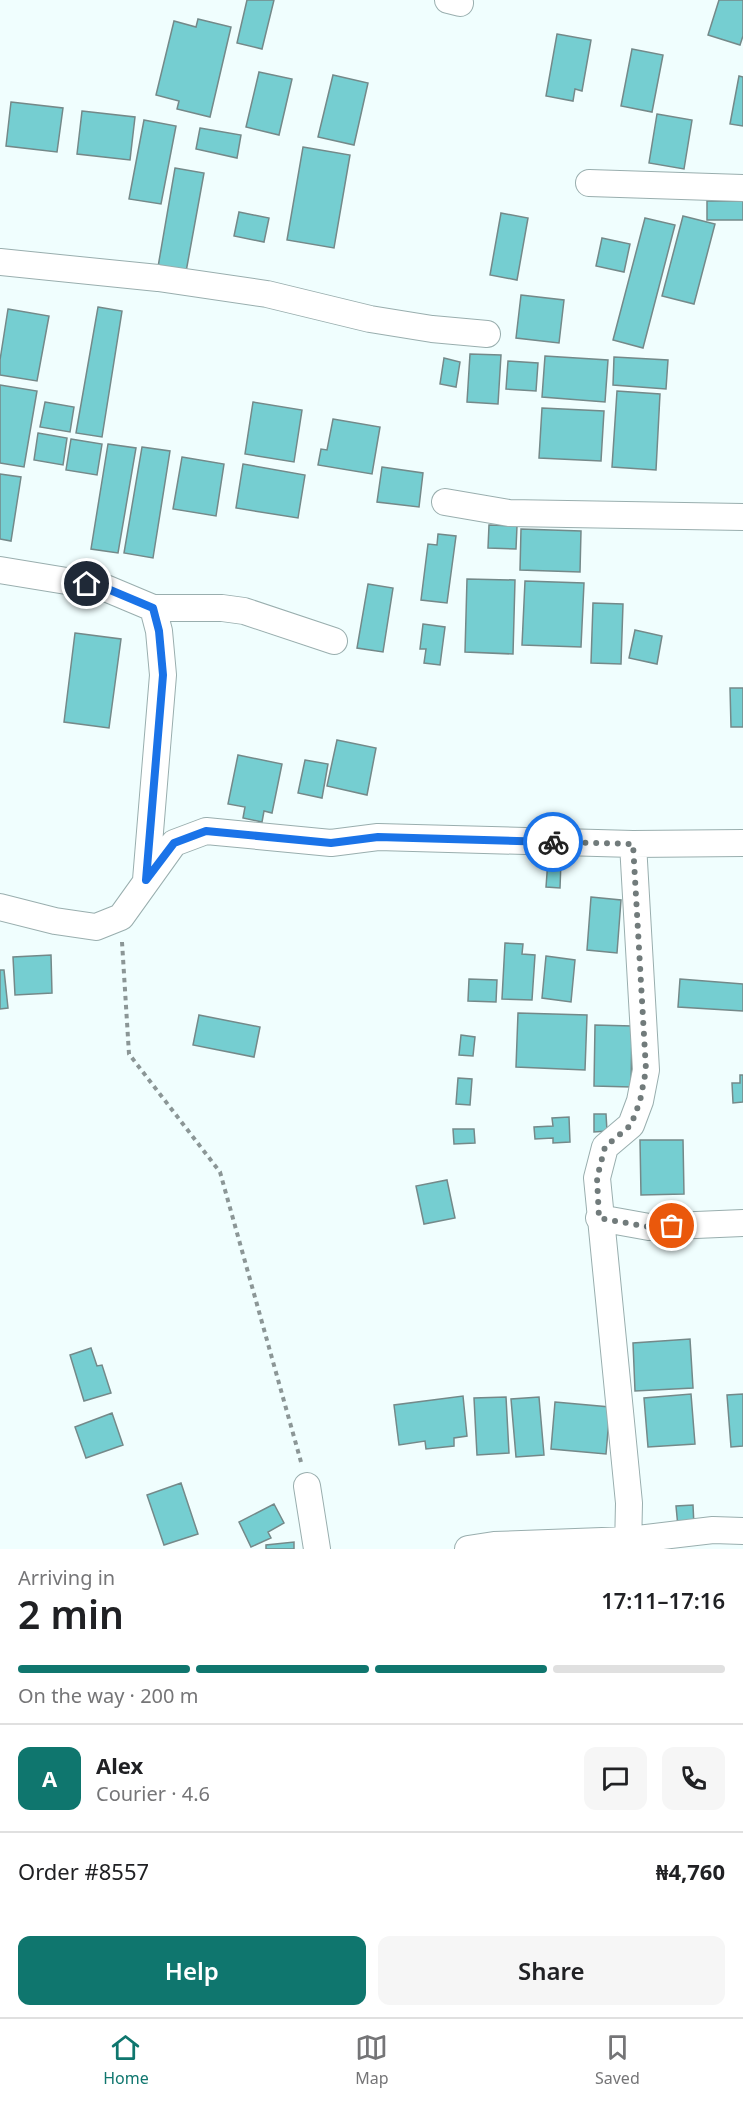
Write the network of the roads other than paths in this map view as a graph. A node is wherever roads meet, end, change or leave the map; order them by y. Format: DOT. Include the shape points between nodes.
graph roads {
  1 [pos="589,183"];
  2 [pos="743,188"];
  3 [pos="0,262"];
  4 [pos="488,334"];
  5 [pos="445,502"];
  6 [pos="743,518"];
  7 [pos="0,570"];
  8 [pos="153,608"];
  9 [pos="334,641"];
  10 [pos="743,843"];
  11 [pos="633,844"];
  12 [pos="146,880"];
  13 [pos="0,907"];
  14 [pos="599,1218"];
  15 [pos="743,1223"];
  16 [pos="307,1486"];
  17 [pos="743,1531"];
  18 [pos="629,1544"];
  19 [pos="317,1549"];
  20 [pos="468,1549"];
  1 -- 2 [label="street"];
  3 -- 4 [label="street" via="267,294 370,319"];
  5 -- 6 [label="street" via="509,513"];
  7 -- 8 [label="street" via="103,587"];
  8 -- 9 [label="street" via="244,611"];
  8 -- 12 [label="street" via="163,675"];
  10 -- 11 [label="street"];
  11 -- 12 [label="street" via="378,837 331,843 206,831 174,843"];
  11 -- 14 [label="street" via="646,1070 631,1125 605,1147 597,1178"];
  12 -- 13 [label="street" via="120,917 96,927"];
  14 -- 15 [label="street" via="649,1227"];
  14 -- 18 [label="street" via="627,1484"];
  16 -- 19 [label="street"];
  17 -- 18 [label="street" via="713,1530"];
  18 -- 20 [label="street" via="494,1545"];
}
